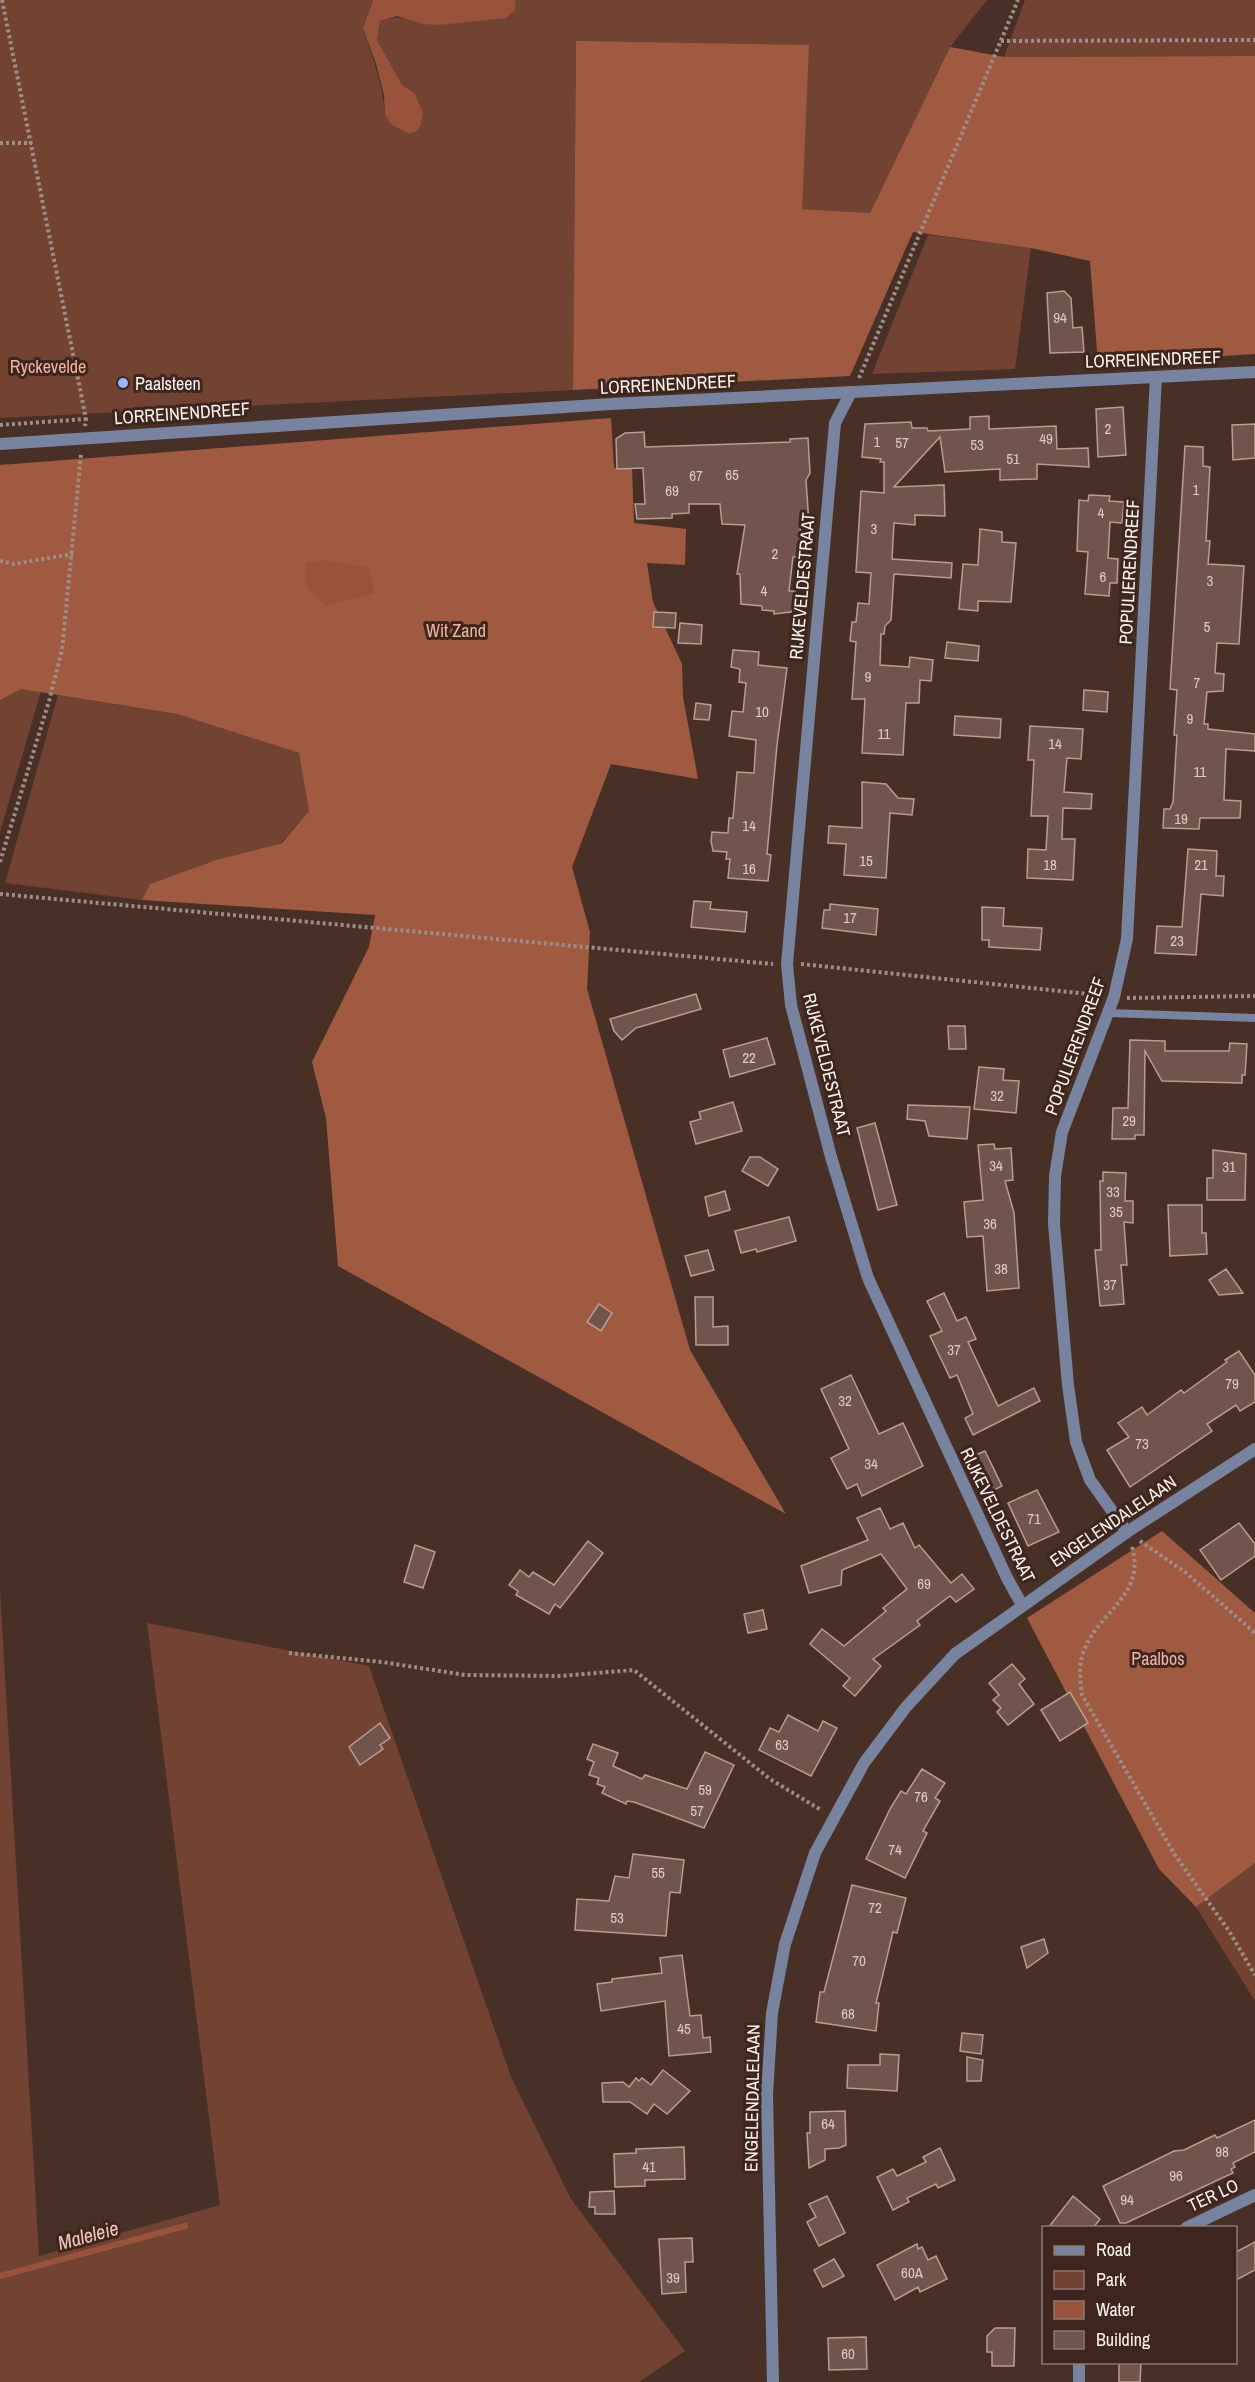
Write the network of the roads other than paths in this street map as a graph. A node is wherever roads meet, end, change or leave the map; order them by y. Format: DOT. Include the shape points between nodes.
graph roads {
  1 [pos="1255,372"];
  2 [pos="1156,377"];
  3 [pos="851,392"];
  4 [pos="0,444"];
  5 [pos="1109,1013"];
  6 [pos="1255,1018"];
  7 [pos="1255,1449"];
  8 [pos="1127,1532"];
  9 [pos="1022,1605"];
  10 [pos="1255,2195"];
  11 [pos="1190,2226"];
  12 [pos="1079,2364"];
  13 [pos="773,2382"];
  14 [pos="1079,2382"];
  1 -- 2 [label="street, LORREINENDREEF"];
  2 -- 3 [label="street, LORREINENDREEF"];
  2 -- 5 [label="street, POPULIERENDREEF" via="1127,939"];
  3 -- 4 [label="street, LORREINENDREEF"];
  3 -- 9 [label="street, RIJKEVELDESTRAAT" via="835,423 787,964 791,1005 868,1278"];
  5 -- 6 [label="lane"];
  5 -- 8 [label="street, POPULIERENDREEF" via="1062,1132 1055,1176 1054,1224 1076,1442 1090,1480"];
  7 -- 8 [label="street, ENGELENDALELAAN"];
  8 -- 9 [label="street, ENGELENDALELAAN"];
  9 -- 13 [label="street, ENGELENDALELAAN" via="955,1654 906,1707 864,1763 815,1853 784,1944 772,2013 766,2094"];
  10 -- 11 [label="street, TER LO"];
  12 -- 14 [label="street"];
}
